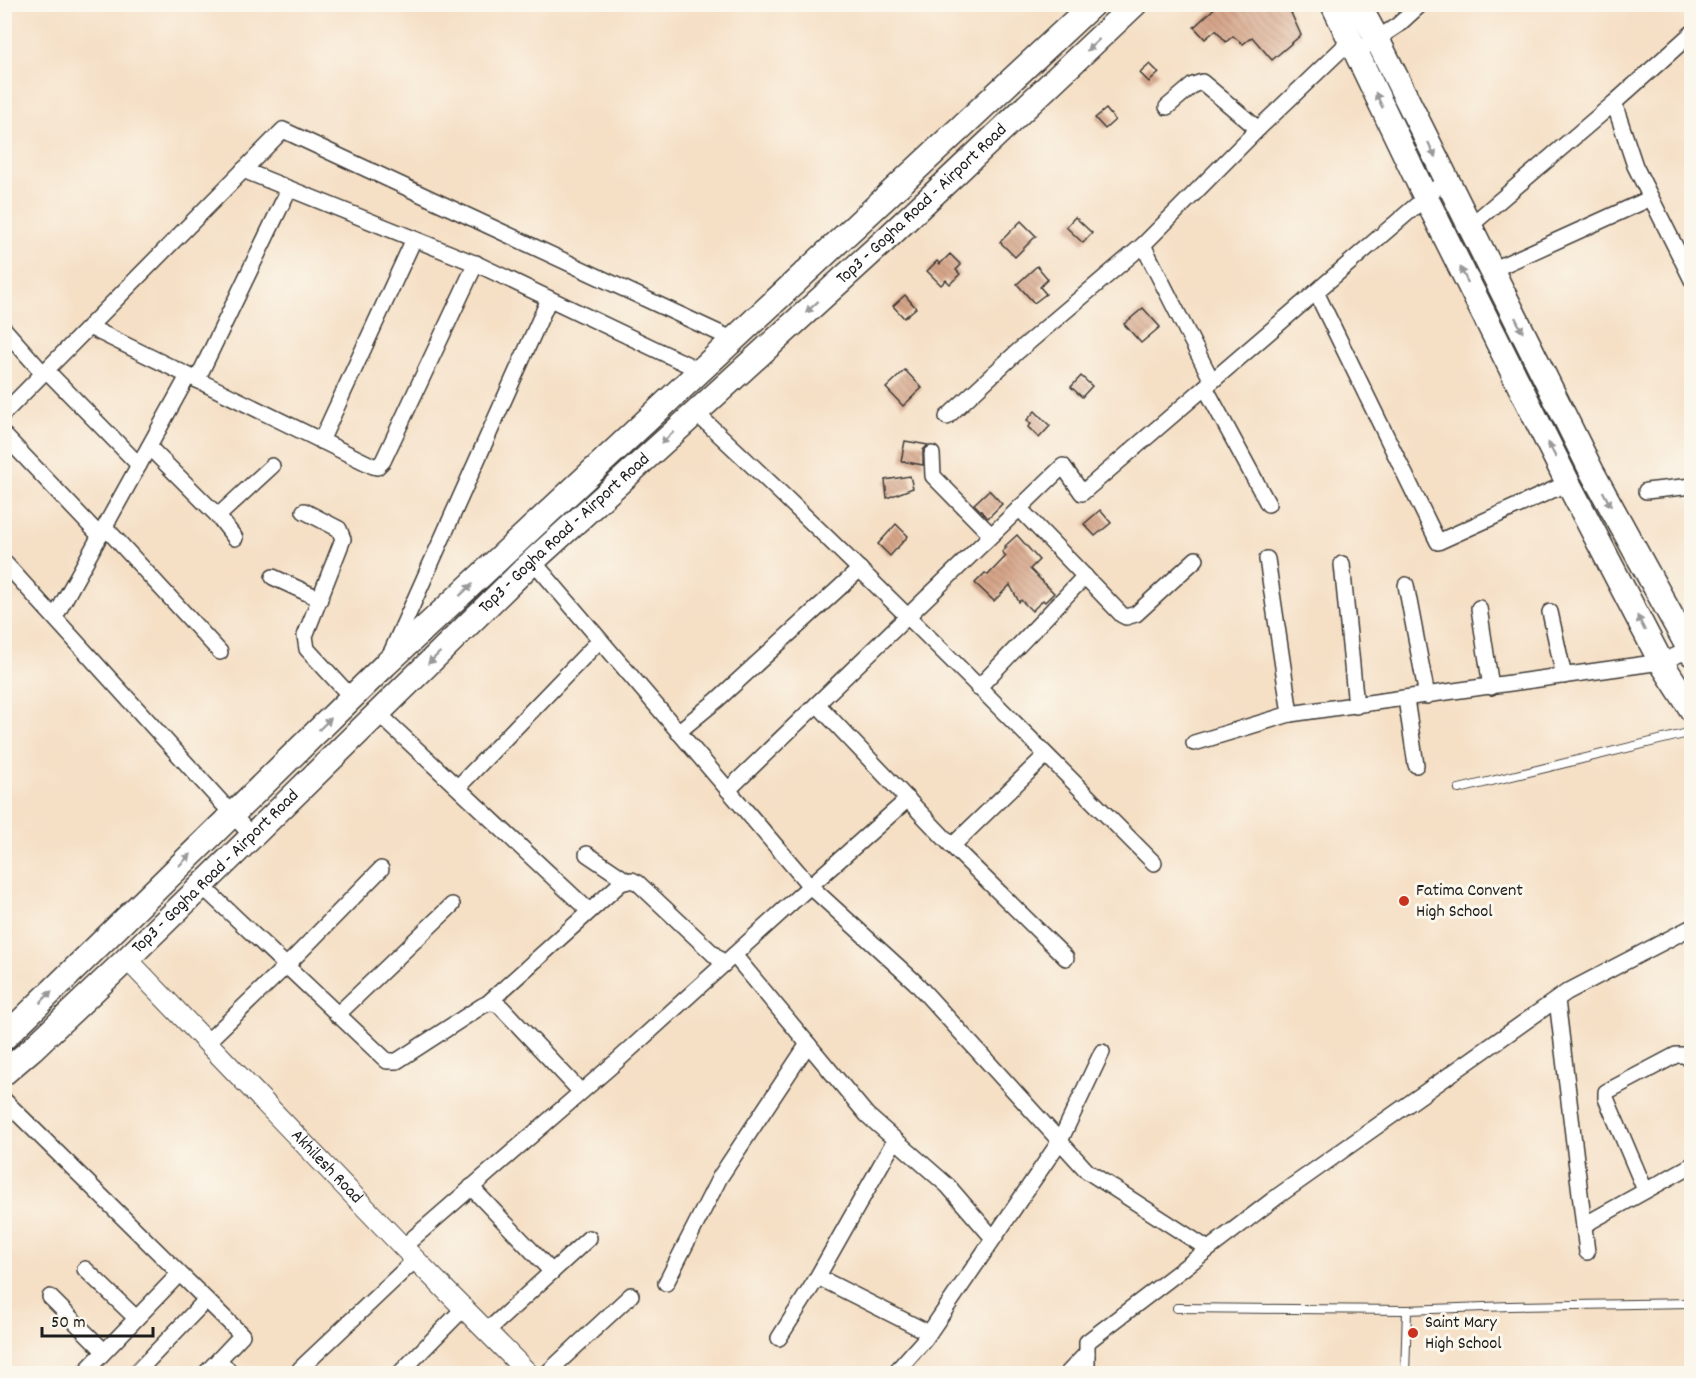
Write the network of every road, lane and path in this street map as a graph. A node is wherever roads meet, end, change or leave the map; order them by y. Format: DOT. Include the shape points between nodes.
graph roads {
  1 [pos="1094,4"];
  2 [pos="1334,4"];
  3 [pos="1358,4"];
  4 [pos="1421,4"];
  5 [pos="1127,12"];
  6 [pos="1692,33"];
  7 [pos="1377,39"];
  8 [pos="1354,46"];
  9 [pos="1614,103"];
  10 [pos="1167,107"];
  11 [pos="1258,129"];
  12 [pos="243,170"];
  13 [pos="1447,179"];
  14 [pos="290,189"];
  15 [pos="1426,198"];
  16 [pos="1651,198"];
  17 [pos="1470,226"];
  18 [pos="414,239"];
  19 [pos="1143,246"];
  20 [pos="476,263"];
  21 [pos="1492,270"];
  22 [pos="1692,280"];
  23 [pos="1316,292"];
  24 [pos="549,299"];
  25 [pos="89,327"];
  26 [pos="4,329"];
  27 [pos="734,340"];
  28 [pos="700,370"];
  29 [pos="45,372"];
  30 [pos="193,378"];
  31 [pos="1209,384"];
  32 [pos="695,412"];
  33 [pos="4,413"];
  34 [pos="948,417"];
  35 [pos="4,435"];
  36 [pos="321,441"];
  37 [pos="149,447"];
  38 [pos="932,454"];
  39 [pos="139,465"];
  40 [pos="273,466"];
  41 [pos="1568,483"];
  42 [pos="1692,486"];
  43 [pos="1646,490"];
  44 [pos="1268,504"];
  45 [pos="1019,508"];
  46 [pos="304,512"];
  47 [pos="218,516"];
  48 [pos="102,531"];
  49 [pos="991,536"];
  50 [pos="235,538"];
  51 [pos="1196,559"];
  52 [pos="1267,559"];
  53 [pos="533,561"];
  54 [pos="4,562"];
  55 [pos="1342,564"];
  56 [pos="860,569"];
  57 [pos="1085,576"];
  58 [pos="273,577"];
  59 [pos="1406,585"];
  60 [pos="320,598"];
  61 [pos="1479,608"];
  62 [pos="1550,612"];
  63 [pos="908,615"];
  64 [pos="55,617"];
  65 [pos="600,640"];
  66 [pos="220,652"];
  67 [pos="1690,652"];
  68 [pos="1661,662"];
  69 [pos="385,665"];
  70 [pos="1564,676"];
  71 [pos="1491,687"];
  72 [pos="978,688"];
  73 [pos="1427,696"];
  74 [pos="352,698"];
  75 [pos="1406,699"];
  76 [pos="817,704"];
  77 [pos="1356,706"];
  78 [pos="1692,710"];
  79 [pos="378,713"];
  80 [pos="1290,714"];
  81 [pos="678,732"];
  82 [pos="1692,732"];
  83 [pos="1194,743"];
  84 [pos="1046,754"];
  85 [pos="1416,765"];
  86 [pos="458,788"];
  87 [pos="1459,789"];
  88 [pos="728,790"];
  89 [pos="908,799"];
  90 [pos="232,814"];
  91 [pos="252,836"];
  92 [pos="952,846"];
  93 [pos="587,854"];
  94 [pos="1154,863"];
  95 [pos="381,869"];
  96 [pos="627,880"];
  97 [pos="201,885"];
  98 [pos="810,885"];
  99 [pos="452,904"];
  100 [pos="589,911"];
  101 [pos="1692,927"];
  102 [pos="1066,958"];
  103 [pos="127,959"];
  104 [pos="729,959"];
  105 [pos="286,966"];
  106 [pos="1557,1000"];
  107 [pos="488,1003"];
  108 [pos="337,1015"];
  109 [pos="4,1038"];
  110 [pos="206,1043"];
  111 [pos="808,1044"];
  112 [pos="1102,1052"];
  113 [pos="1692,1062"];
  114 [pos="4,1073"];
  115 [pos="581,1092"];
  116 [pos="4,1100"];
  117 [pos="895,1140"];
  118 [pos="1060,1141"];
  119 [pos="1692,1165"];
  120 [pos="471,1187"];
  121 [pos="1645,1190"];
  122 [pos="1584,1225"];
  123 [pos="589,1238"];
  124 [pos="993,1238"];
  125 [pos="1208,1250"];
  126 [pos="1587,1252"];
  127 [pos="409,1253"];
  128 [pos="85,1269"];
  129 [pos="552,1272"];
  130 [pos="179,1274"];
  131 [pos="818,1277"];
  132 [pos="666,1283"];
  133 [pos="631,1294"];
  134 [pos="50,1297"];
  135 [pos="206,1300"];
  136 [pos="1692,1303"];
  137 [pos="464,1308"];
  138 [pos="1177,1308"];
  139 [pos="1407,1310"];
  140 [pos="136,1318"];
  141 [pos="487,1331"];
  142 [pos="929,1333"];
  143 [pos="779,1338"];
  144 [pos="104,1351"];
  145 [pos="1087,1353"];
  146 [pos="219,1360"];
  147 [pos="300,1369"];
  148 [pos="524,1372"];
  149 [pos="83,1374"];
  150 [pos="135,1374"];
  151 [pos="205,1374"];
  152 [pos="232,1374"];
  153 [pos="399,1374"];
  154 [pos="546,1374"];
  155 [pos="894,1374"];
  156 [pos="1067,1374"];
  157 [pos="1087,1374"];
  158 [pos="1405,1374"];
  1 -- 5 [label="street"];
  1 -- 27 [label="main road, Top3 - Gogha Road - Airport Road"];
  2 -- 8 [label="main road"];
  3 -- 7 [label="main road"];
  4 -- 7 [label="street"];
  5 -- 32 [label="main road, Top3 - Gogha Road - Airport Road, one-way"];
  6 -- 9 [label="street"];
  7 -- 8 [label="street"];
  7 -- 13 [label="main road, one-way"];
  8 -- 11 [label="street"];
  15 -- 8 [label="main road, one-way"];
  9 -- 16 [label="street" via="1635,166"];
  9 -- 17 [label="street"];
  10 -- 11 [label="street" via="1202,82"];
  11 -- 19 [label="street"];
  12 -- 14 [label="street"];
  12 -- 25 [label="street"];
  12 -- 27 [label="street" via="283,130"];
  13 -- 15 [label="street"];
  13 -- 17 [label="main road"];
  14 -- 18 [label="street"];
  14 -- 30 [label="street"];
  15 -- 23 [label="street"];
  41 -- 15 [label="main road, one-way"];
  16 -- 21 [label="street"];
  16 -- 22 [label="street"];
  17 -- 21 [label="main road"];
  18 -- 20 [label="street"];
  18 -- 36 [label="street"];
  19 -- 31 [label="street"];
  19 -- 34 [label="street" via="1016,353"];
  20 -- 24 [label="street"];
  20 -- 36 [label="street" via="380,465 373,466"];
  21 -- 67 [label="main road, one-way" via="1592,472"];
  23 -- 31 [label="street"];
  23 -- 41 [label="street" via="1438,542"];
  24 -- 28 [label="street"];
  24 -- 69 [label="street"];
  25 -- 29 [label="street"];
  25 -- 30 [label="street"];
  26 -- 29 [label="street"];
  27 -- 28 [label="main road, Top3 - Gogha Road - Airport Road"];
  69 -- 28 [label="main road, Top3 - Gogha Road - Airport Road, one-way"];
  29 -- 33 [label="street"];
  29 -- 39 [label="street"];
  30 -- 36 [label="street"];
  30 -- 37 [label="street"];
  31 -- 44 [label="street"];
  31 -- 45 [label="street" via="1082,493 1063,466"];
  32 -- 53 [label="main road, Top3 - Gogha Road - Airport Road, one-way"];
  32 -- 56 [label="street"];
  35 -- 48 [label="street"];
  37 -- 39 [label="street"];
  37 -- 47 [label="street"];
  38 -- 49 [label="street" via="933,476"];
  39 -- 48 [label="street"];
  40 -- 47 [label="street"];
  68 -- 41 [label="main road, one-way"];
  42 -- 43 [label="street"];
  45 -- 49 [label="street"];
  45 -- 57 [label="street"];
  46 -- 60 [label="street" via="339,530 343,539"];
  47 -- 50 [label="street"];
  48 -- 64 [label="street"];
  48 -- 66 [label="street"];
  49 -- 63 [label="street"];
  51 -- 57 [label="street" via="1131,617 1122,615"];
  52 -- 80 [label="street"];
  53 -- 65 [label="street"];
  53 -- 79 [label="main road, Top3 - Gogha Road - Airport Road, one-way"];
  54 -- 64 [label="street"];
  55 -- 77 [label="street"];
  56 -- 63 [label="street"];
  56 -- 81 [label="street"];
  57 -- 72 [label="street"];
  58 -- 60 [label="street"];
  59 -- 73 [label="street"];
  60 -- 74 [label="street" via="305,643"];
  61 -- 71 [label="street"];
  62 -- 70 [label="street"];
  63 -- 72 [label="street"];
  63 -- 76 [label="street"];
  64 -- 90 [label="street"];
  65 -- 81 [label="street"];
  65 -- 86 [label="street"];
  67 -- 68 [label="street"];
  68 -- 70 [label="street"];
  68 -- 78 [label="main road"];
  69 -- 74 [label="main road, Top3 - Gogha Road - Airport Road"];
  70 -- 71 [label="street"];
  71 -- 73 [label="street"];
  72 -- 84 [label="street"];
  73 -- 75 [label="street"];
  90 -- 74 [label="main road, Top3 - Gogha Road - Airport Road, one-way"];
  75 -- 77 [label="street"];
  75 -- 85 [label="street"];
  76 -- 88 [label="street"];
  76 -- 89 [label="street"];
  77 -- 80 [label="street"];
  79 -- 86 [label="street"];
  79 -- 91 [label="main road, Top3 - Gogha Road - Airport Road"];
  80 -- 83 [label="street"];
  81 -- 88 [label="street"];
  82 -- 87 [label="lane"];
  84 -- 92 [label="street"];
  84 -- 94 [label="street"];
  86 -- 100 [label="street"];
  88 -- 98 [label="street"];
  89 -- 92 [label="street"];
  89 -- 98 [label="street"];
  90 -- 91 [label="street"];
  109 -- 90 [label="main road, Top3 - Gogha Road - Airport Road, one-way"];
  91 -- 97 [label="main road, Top3 - Gogha Road - Airport Road"];
  92 -- 102 [label="street"];
  93 -- 96 [label="street"];
  95 -- 105 [label="street"];
  96 -- 100 [label="street"];
  96 -- 104 [label="street" via="638,883"];
  97 -- 103 [label="main road, Top3 - Gogha Road - Airport Road"];
  97 -- 105 [label="street"];
  98 -- 104 [label="street"];
  98 -- 118 [label="street" via="915,982"];
  99 -- 108 [label="street"];
  100 -- 107 [label="street"];
  101 -- 106 [label="street"];
  103 -- 110 [label="street, Akhilesh Road"];
  103 -- 114 [label="main road, Top3 - Gogha Road - Airport Road"];
  104 -- 111 [label="street"];
  104 -- 115 [label="street"];
  105 -- 108 [label="street"];
  105 -- 110 [label="street"];
  106 -- 122 [label="street"];
  106 -- 125 [label="street" via="1278,1196"];
  107 -- 108 [label="street" via="392,1063"];
  107 -- 115 [label="street" via="501,1007"];
  110 -- 127 [label="street, Akhilesh Road"];
  111 -- 117 [label="street" via="867,1115"];
  111 -- 132 [label="street" via="720,1177"];
  112 -- 118 [label="street"];
  113 -- 121 [label="street" via="1685,1055 1676,1055 1606,1092"];
  115 -- 120 [label="street"];
  116 -- 130 [label="street"];
  117 -- 124 [label="street" via="948,1186"];
  117 -- 131 [label="street"];
  118 -- 124 [label="street"];
  118 -- 125 [label="street" via="1088,1171"];
  119 -- 121 [label="street"];
  120 -- 127 [label="street"];
  120 -- 129 [label="street"];
  121 -- 122 [label="street"];
  122 -- 126 [label="street"];
  123 -- 129 [label="street"];
  124 -- 142 [label="street"];
  125 -- 145 [label="street" via="1087,1342"];
  127 -- 137 [label="street, Akhilesh Road"];
  127 -- 147 [label="street"];
  128 -- 140 [label="street"];
  129 -- 141 [label="street"];
  130 -- 135 [label="street"];
  130 -- 140 [label="street"];
  131 -- 142 [label="street"];
  131 -- 143 [label="street"];
  133 -- 154 [label="street"];
  134 -- 144 [label="street"];
  135 -- 146 [label="street" via="242,1335"];
  135 -- 150 [label="street"];
  136 -- 139 [label="lane"];
  137 -- 141 [label="street, Akhilesh Road"];
  137 -- 153 [label="street"];
  138 -- 139 [label="lane"];
  139 -- 158 [label="lane"];
  140 -- 144 [label="street"];
  141 -- 148 [label="street, Akhilesh Road"];
  142 -- 155 [label="street"];
  144 -- 149 [label="street"];
  145 -- 156 [label="street"];
  145 -- 157 [label="street"];
  146 -- 151 [label="street"];
  146 -- 152 [label="street"];
}
